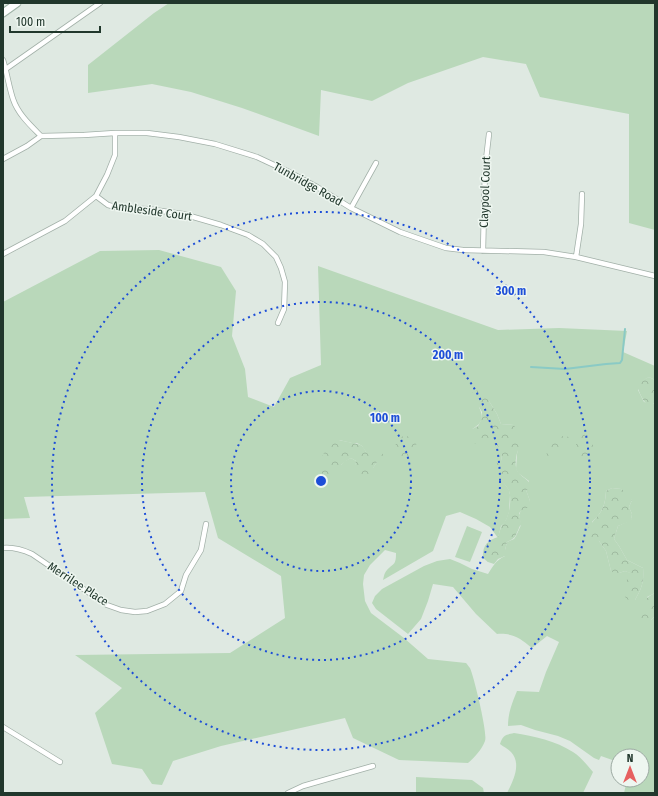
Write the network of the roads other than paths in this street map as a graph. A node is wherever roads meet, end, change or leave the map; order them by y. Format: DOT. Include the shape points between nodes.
graph roads {
  1 [pos="17,3"];
  2 [pos="100,3"];
  3 [pos="3,13"];
  4 [pos="3,60"];
  5 [pos="4,70"];
  6 [pos="115,133"];
  7 [pos="489,134"];
  8 [pos="41,136"];
  9 [pos="3,159"];
  10 [pos="376,163"];
  11 [pos="582,194"];
  12 [pos="96,196"];
  13 [pos="351,208"];
  14 [pos="483,251"];
  15 [pos="3,254"];
  16 [pos="576,257"];
  17 [pos="655,276"];
  18 [pos="278,323"];
  19 [pos="206,524"];
  20 [pos="3,548"];
  21 [pos="3,727"];
  22 [pos="60,762"];
  23 [pos="373,766"];
  24 [pos="288,793"];
  1 -- 3 [label="main road"];
  2 -- 5 [label="street"];
  4 -- 5 [label="street"];
  5 -- 8 [label="street" via="17,110"];
  6 -- 8 [label="street, Tunbridge Road"];
  6 -- 12 [label="street" via="115,155"];
  6 -- 13 [label="street, Tunbridge Road" via="179,137 215,144 257,157 317,187"];
  7 -- 14 [label="street, Claypool Court" via="485,168"];
  8 -- 9 [label="street"];
  10 -- 13 [label="street"];
  11 -- 16 [label="street"];
  12 -- 15 [label="street" via="65,221"];
  12 -- 18 [label="street, Ambleside Court" via="108,206 183,214 248,235 263,244 276,257 285,282 284,309"];
  13 -- 14 [label="street, Tunbridge Road" via="400,232 446,248"];
  14 -- 16 [label="street, Tunbridge Road" via="544,252"];
  16 -- 17 [label="street, Tunbridge Road"];
  19 -- 20 [label="street, Merrilee Place" via="201,550 186,574 181,591 165,604 148,611 121,610 108,605 32,554 22,549"];
  21 -- 22 [label="street"];
  23 -- 24 [label="street"];
}
